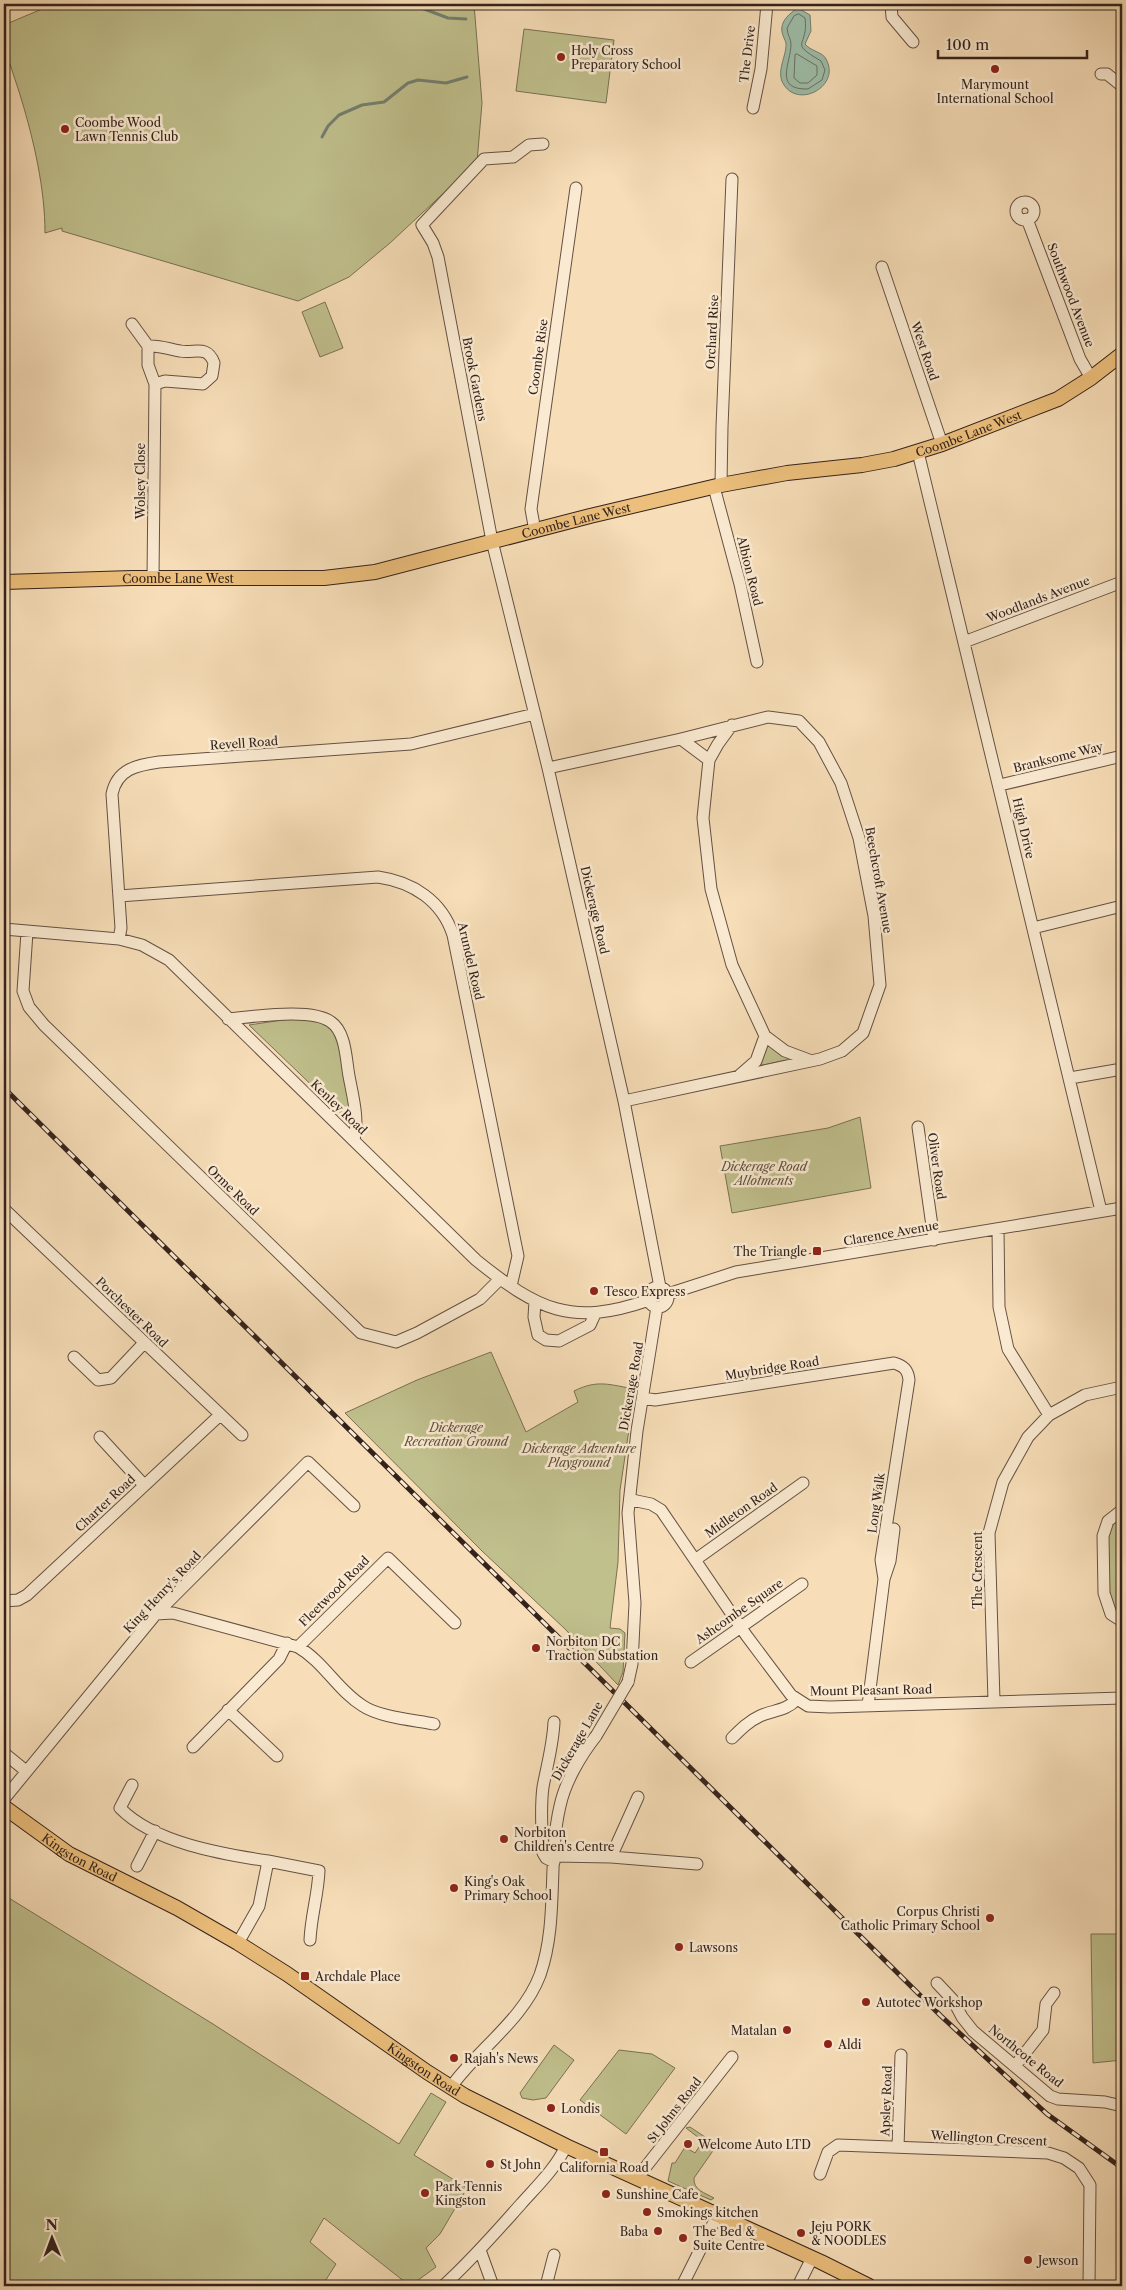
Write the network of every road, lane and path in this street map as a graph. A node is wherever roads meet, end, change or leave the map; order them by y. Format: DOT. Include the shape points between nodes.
graph roads {
  1 [pos="767,4"];
  2 [pos="891,4"];
  3 [pos="913,42"];
  4 [pos="1101,74"];
  5 [pos="1122,86"];
  6 [pos="753,108"];
  7 [pos="543,144"];
  8 [pos="732,179"];
  9 [pos="576,188"];
  10 [pos="1027,219"];
  11 [pos="882,267"];
  12 [pos="132,324"];
  13 [pos="148,346"];
  14 [pos="1121,358"];
  15 [pos="1091,378"];
  16 [pos="155,384"];
  17 [pos="942,444"];
  18 [pos="918,452"];
  19 [pos="718,486"];
  20 [pos="535,531"];
  21 [pos="492,541"];
  22 [pos="153,579"];
  23 [pos="4,582"];
  24 [pos="1122,582"];
  25 [pos="964,642"];
  26 [pos="757,662"];
  27 [pos="535,714"];
  28 [pos="732,725"];
  29 [pos="681,739"];
  30 [pos="1122,756"];
  31 [pos="709,760"];
  32 [pos="548,768"];
  33 [pos="1000,786"];
  34 [pos="118,896"];
  35 [pos="1122,906"];
  36 [pos="1033,928"];
  37 [pos="4,930"];
  38 [pos="27,932"];
  39 [pos="119,939"];
  40 [pos="228,1019"];
  41 [pos="765,1036"];
  42 [pos="809,1060"];
  43 [pos="1122,1068"];
  44 [pos="737,1078"];
  45 [pos="1070,1078"];
  46 [pos="624,1101"];
  47 [pos="918,1127"];
  48 [pos="354,1140"];
  49 [pos="1122,1208"];
  50 [pos="4,1209"];
  51 [pos="1101,1211"];
  52 [pos="998,1229"];
  53 [pos="934,1240"];
  54 [pos="500,1279"];
  55 [pos="510,1286"];
  56 [pos="664,1291"];
  57 [pos="535,1301"];
  58 [pos="653,1304"];
  59 [pos="594,1314"];
  60 [pos="144,1343"];
  61 [pos="74,1357"];
  62 [pos="903,1366"];
  63 [pos="1122,1387"];
  64 [pos="644,1398"];
  65 [pos="220,1415"];
  66 [pos="1049,1415"];
  67 [pos="242,1435"];
  68 [pos="100,1437"];
  69 [pos="803,1483"];
  70 [pos="144,1485"];
  71 [pos="632,1500"];
  72 [pos="354,1506"];
  73 [pos="1122,1510"];
  74 [pos="695,1560"];
  75 [pos="802,1584"];
  76 [pos="4,1601"];
  77 [pos="156,1614"];
  78 [pos="1122,1621"];
  79 [pos="455,1623"];
  80 [pos="741,1627"];
  81 [pos="293,1645"];
  82 [pos="691,1662"];
  83 [pos="1122,1698"];
  84 [pos="796,1700"];
  85 [pos="994,1701"];
  86 [pos="868,1705"];
  87 [pos="228,1710"];
  88 [pos="554,1722"];
  89 [pos="434,1724"];
  90 [pos="732,1738"];
  91 [pos="193,1747"];
  92 [pos="4,1753"];
  93 [pos="277,1756"];
  94 [pos="26,1771"];
  95 [pos="132,1785"];
  96 [pos="638,1797"];
  97 [pos="4,1798"];
  98 [pos="4,1807"];
  99 [pos="155,1831"];
  100 [pos="611,1857"];
  101 [pos="554,1859"];
  102 [pos="268,1861"];
  103 [pos="697,1864"];
  104 [pos="137,1866"];
  105 [pos="310,1940"];
  106 [pos="238,1942"];
  107 [pos="937,1983"];
  108 [pos="1054,1993"];
  109 [pos="901,2056"];
  110 [pos="732,2057"];
  111 [pos="1015,2066"];
  112 [pos="451,2087"];
  113 [pos="1122,2106"];
  114 [pos="566,2146"];
  115 [pos="898,2147"];
  116 [pos="820,2174"];
  117 [pos="637,2178"];
  118 [pos="717,2216"];
  119 [pos="480,2250"];
  120 [pos="554,2255"];
  121 [pos="812,2258"];
  122 [pos="443,2286"];
  123 [pos="493,2286"];
  124 [pos="546,2286"];
  125 [pos="682,2286"];
  126 [pos="798,2286"];
  127 [pos="869,2286"];
  128 [pos="1089,2286"];
  1 -- 6 [label="street, The Drive" via="761,69"];
  2 -- 3 [label="street" via="892,17"];
  4 -- 5 [label="street" via="1107,74"];
  7 -- 21 [label="street, Brook Gardens" via="529,145 513,157 484,159 422,225 438,257"];
  8 -- 19 [label="street, Orchard Rise"];
  9 -- 20 [label="street, Coombe Rise" via="531,510"];
  10 -- 15 [label="street, Southwood Avenue" via="1080,359"];
  11 -- 17 [label="street, West Road"];
  12 -- 13 [label="street"];
  13 -- 16 [label="street, Wolsey Close" via="148,365"];
  13 -- 16 [label="street" via="160,345 180,351 200,350 207,352 214,363 212,376 203,384 165,381"];
  14 -- 15 [label="main road, Coombe Lane West"];
  15 -- 17 [label="main road, Coombe Lane West" via="1058,398"];
  16 -- 22 [label="street, Wolsey Close"];
  17 -- 18 [label="main road, Coombe Lane West"];
  18 -- 19 [label="main road, Coombe Lane West" via="862,465 808,470"];
  18 -- 25 [label="street, High Drive"];
  19 -- 20 [label="main road, Coombe Lane West"];
  19 -- 26 [label="street, Albion Road"];
  20 -- 21 [label="main road, Coombe Lane West"];
  21 -- 22 [label="main road, Coombe Lane West" via="400,566 348,576"];
  21 -- 27 [label="street, Dickerage Road"];
  22 -- 23 [label="main road, Coombe Lane West"];
  24 -- 25 [label="street, Woodlands Avenue"];
  25 -- 33 [label="street, High Drive"];
  27 -- 32 [label="street, Dickerage Road"];
  27 -- 34 [label="street, Revell Road" via="411,744 136,765 126,770 114,784 112,794"];
  28 -- 29 [label="street, Beechcroft Avenue"];
  28 -- 31 [label="street"];
  28 -- 42 [label="street, Beechcroft Avenue" via="768,717 800,721 819,742 841,783 859,838 874,916 880,985 863,1033 842,1052"];
  29 -- 31 [label="street"];
  29 -- 32 [label="street, Beechcroft Avenue"];
  30 -- 33 [label="street, Branksome Way"];
  31 -- 41 [label="street" via="702,818 711,889 732,965"];
  32 -- 46 [label="street, Dickerage Road"];
  33 -- 36 [label="street, High Drive"];
  34 -- 39 [label="street, Revell Road"];
  34 -- 55 [label="street, Arundel Road" via="378,877 404,883 434,902 443,912 453,935 518,1256"];
  35 -- 36 [label="street"];
  36 -- 45 [label="street, High Drive"];
  37 -- 38 [label="street, Kenley Road"];
  38 -- 39 [label="street, Kenley Road"];
  38 -- 54 [label="street, Orme Road" via="23,991 29,1007 44,1026 361,1334 396,1342 417,1334 480,1299"];
  39 -- 40 [label="street, Kenley Road" via="142,945 169,960"];
  40 -- 48 [label="street, Kenley Road"];
  40 -- 48 [label="street" via="313,1015 331,1022 340,1035 346,1054 358,1124"];
  41 -- 42 [label="street" via="785,1051"];
  41 -- 44 [label="street" via="756,1061"];
  42 -- 44 [label="street, Beechcroft Avenue"];
  43 -- 45 [label="street"];
  44 -- 46 [label="street, Beechcroft Avenue"];
  45 -- 51 [label="street, High Drive"];
  46 -- 56 [label="street, Dickerage Road"];
  47 -- 53 [label="street, Oliver Road"];
  48 -- 54 [label="street, Kenley Road" via="476,1260"];
  49 -- 51 [label="street, Clarence Avenue"];
  50 -- 60 [label="street, Porchester Road"];
  51 -- 52 [label="street, Clarence Avenue"];
  52 -- 53 [label="street, Clarence Avenue"];
  52 -- 66 [label="street" via="999,1307 1008,1349"];
  53 -- 56 [label="street, Clarence Avenue" via="724,1275"];
  54 -- 55 [label="street, Kenley Road"];
  55 -- 57 [label="street, Kenley Road"];
  56 -- 58 [label="street" via="667,1302"];
  56 -- 58 [label="street" via="651,1290"];
  57 -- 59 [label="street, Kenley Road" via="566,1312"];
  57 -- 59 [label="street" via="538,1335 546,1340 559,1340 585,1328 593,1322"];
  58 -- 59 [label="street, Kenley Road"];
  58 -- 64 [label="street, Dickerage Road"];
  60 -- 61 [label="street" via="111,1378 104,1380 98,1380"];
  60 -- 65 [label="street, Porchester Road"];
  62 -- 64 [label="street, Muybridge Road" via="894,1363 655,1400"];
  62 -- 86 [label="street, Long Walk" via="909,1380 902,1467"];
  63 -- 66 [label="street, The Crescent" via="1085,1395"];
  64 -- 71 [label="street, Dickerage Road" via="634,1460"];
  65 -- 67 [label="street, Porchester Road"];
  65 -- 70 [label="street, Charter Road"];
  66 -- 85 [label="street, The Crescent" via="1028,1437 1003,1482 989,1534"];
  68 -- 70 [label="street"];
  69 -- 74 [label="street, Midleton Road"];
  70 -- 76 [label="street, Charter Road" via="27,1595 18,1600"];
  71 -- 74 [label="street, Mount Pleasant Road" via="652,1504 661,1510"];
  71 -- 101 [label="street, Dickerage Lane, bridge" via="628,1522 635,1603 632,1664 628,1682 563,1794"];
  72 -- 77 [label="street, King Henry's Road" via="308,1462"];
  73 -- 78 [label="street" via="1108,1522 1103,1536 1104,1593 1111,1614"];
  74 -- 80 [label="street, Mount Pleasant Road"];
  75 -- 80 [label="street, Ashcombe Square"];
  77 -- 81 [label="street" via="173,1613"];
  77 -- 94 [label="street, King Henry's Road"];
  79 -- 81 [label="street, Fleetwood Road" via="388,1558"];
  80 -- 82 [label="street, Ashcombe Square"];
  80 -- 84 [label="street, Mount Pleasant Road"];
  81 -- 87 [label="street, Fleetwood Road"];
  81 -- 89 [label="street" via="310,1654 365,1708"];
  83 -- 85 [label="street, Mount Pleasant Road"];
  84 -- 86 [label="street, Mount Pleasant Road" via="813,1707"];
  84 -- 90 [label="street" via="785,1708 750,1721"];
  85 -- 86 [label="street, Mount Pleasant Road"];
  87 -- 91 [label="street, Fleetwood Road"];
  87 -- 93 [label="street"];
  88 -- 101 [label="street" via="542,1812 543,1853 546,1858"];
  92 -- 94 [label="street"];
  94 -- 97 [label="street, King Henry's Road"];
  95 -- 99 [label="street" via="120,1808"];
  96 -- 100 [label="street"];
  98 -- 106 [label="main road, Kingston Road" via="69,1854"];
  99 -- 102 [label="street" via="182,1843"];
  99 -- 104 [label="street"];
  100 -- 101 [label="street"];
  100 -- 103 [label="street"];
  101 -- 112 [label="street, Dickerage Lane" via="550,1928 536,1984 515,2015"];
  102 -- 105 [label="street" via="319,1871"];
  102 -- 106 [label="street" via="258,1906"];
  106 -- 112 [label="main road, Kingston Road"];
  107 -- 111 [label="street, Northcote Road" via="953,2000 973,2031"];
  108 -- 111 [label="street" via="1046,2004 1043,2030"];
  109 -- 115 [label="street, Apsley Road"];
  110 -- 117 [label="street, St Johns Road"];
  111 -- 113 [label="street, Northcote Road" via="1058,2099"];
  112 -- 114 [label="main road, Kingston Road"];
  114 -- 117 [label="main road, Kingston Road"];
  114 -- 119 [label="street" via="561,2157"];
  115 -- 116 [label="street, Wellington Crescent" via="838,2146 828,2152"];
  115 -- 128 [label="street, Wellington Crescent" via="1048,2153 1079,2168 1090,2185"];
  117 -- 118 [label="main road, Kingston Road"];
  118 -- 121 [label="main road, Kingston Road"];
  118 -- 125 [label="street"];
  119 -- 122 [label="street"];
  119 -- 123 [label="street"];
  120 -- 124 [label="street"];
  121 -- 126 [label="street"];
  121 -- 127 [label="main road, Kingston Road"];
}
